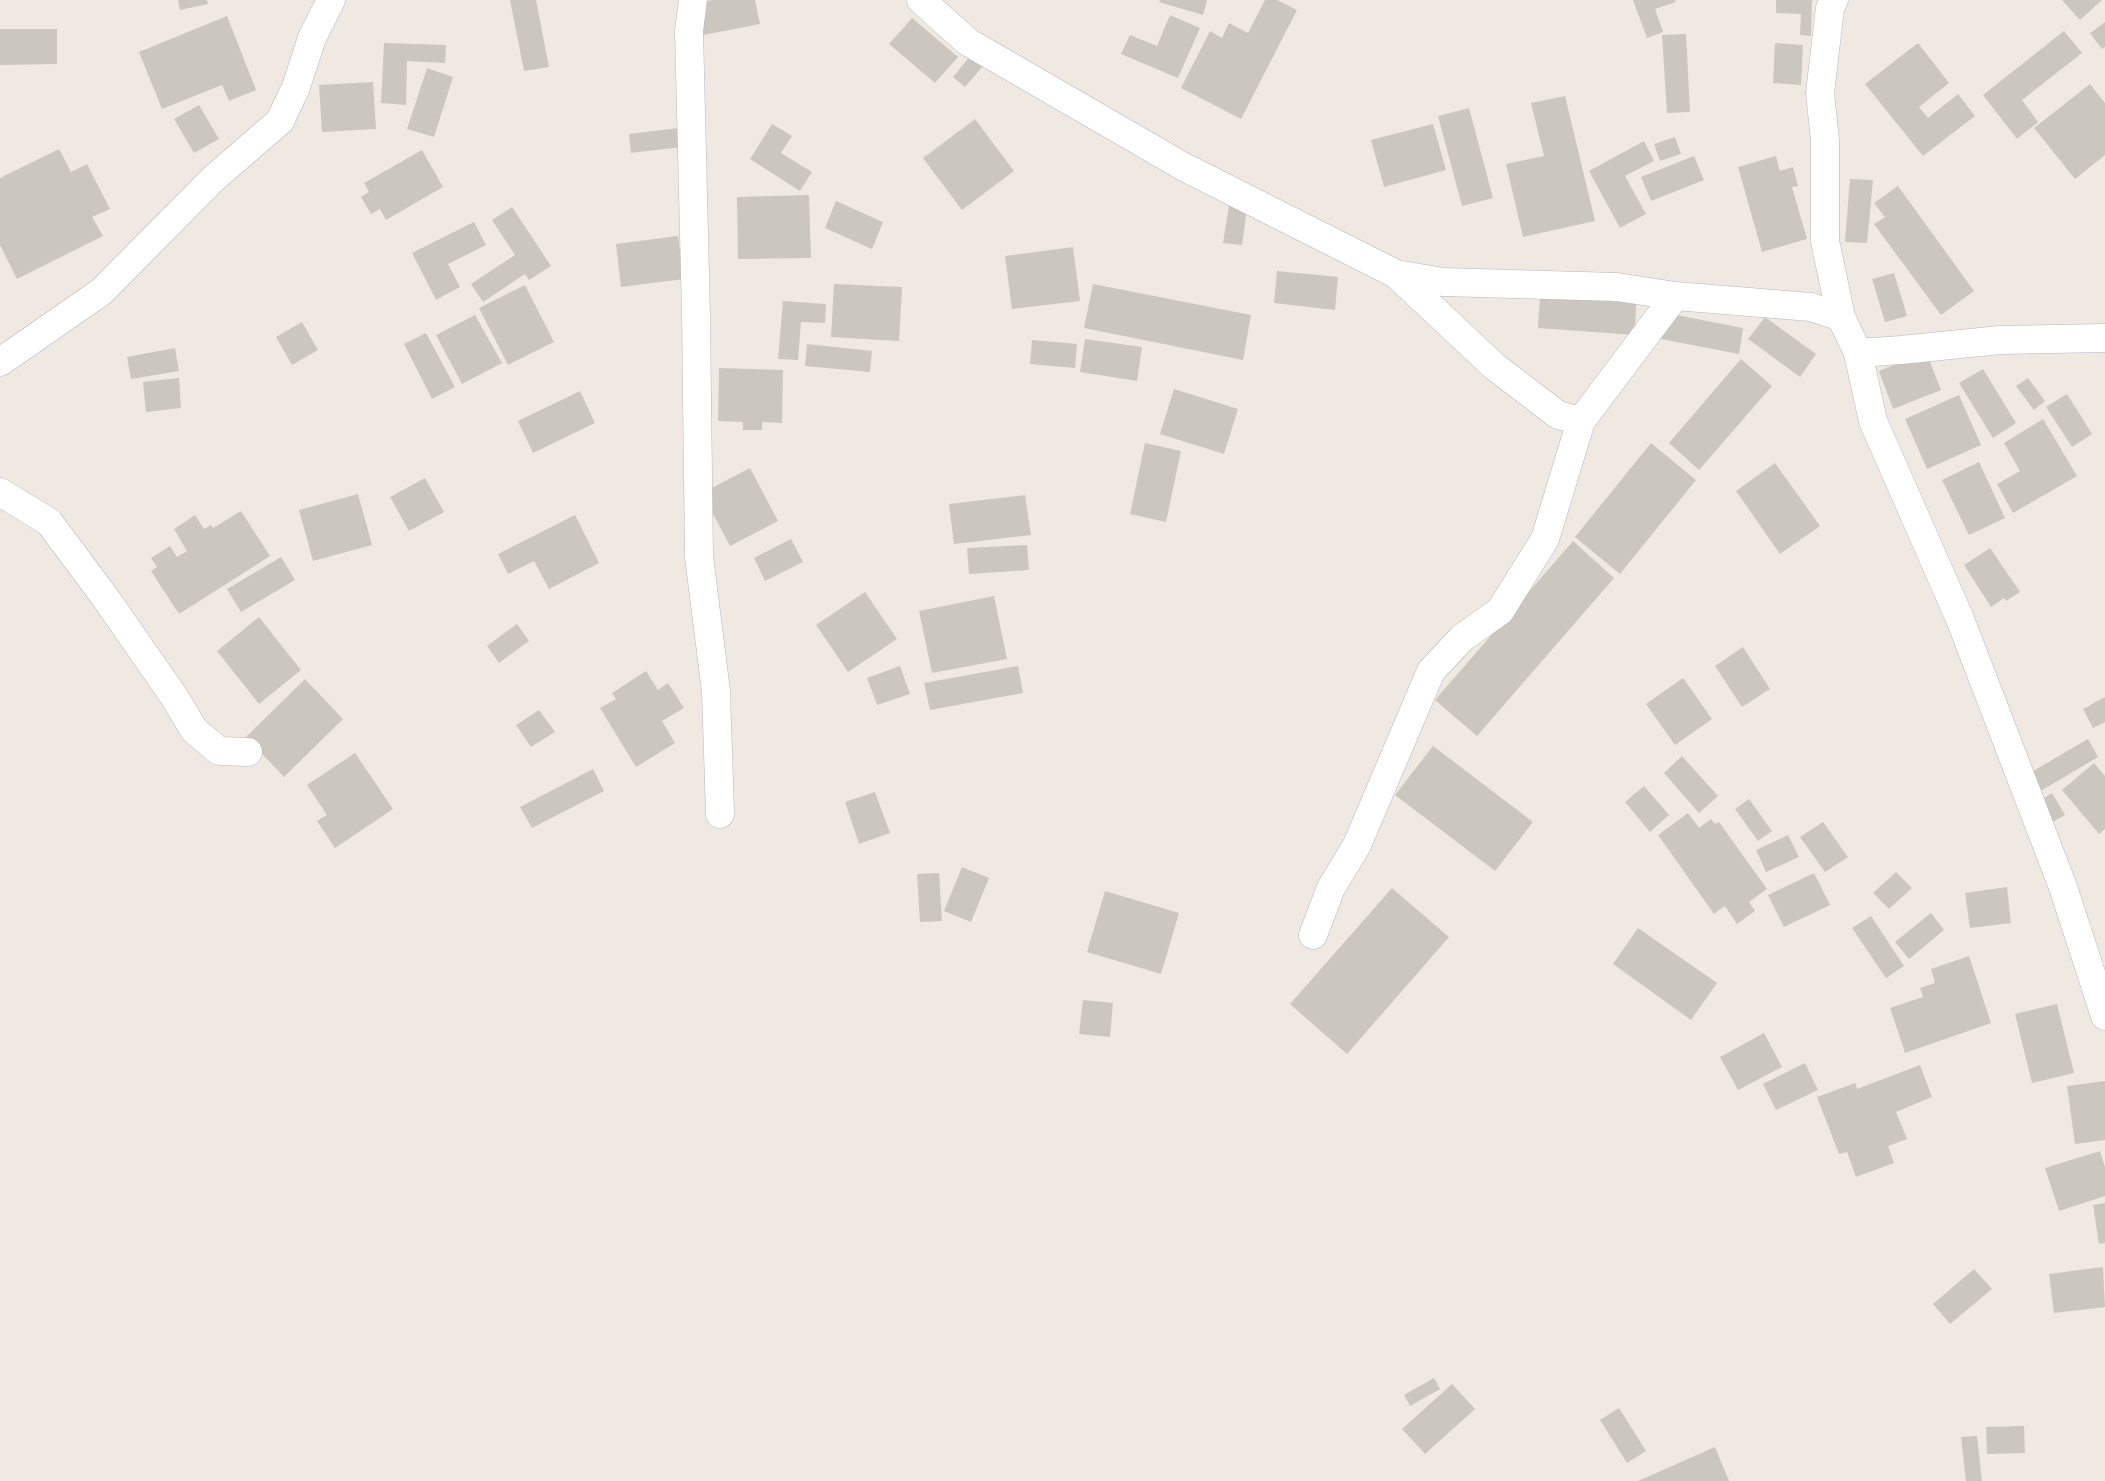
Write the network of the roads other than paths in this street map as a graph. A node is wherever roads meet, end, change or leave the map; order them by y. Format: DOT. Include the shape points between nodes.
graph roads {
  1 [pos="331,0"];
  2 [pos="693,0"];
  3 [pos="921,0"];
  4 [pos="1834,0"];
  5 [pos="1396,274"];
  6 [pos="1675,296"];
  7 [pos="1841,318"];
  8 [pos="2105,338"];
  9 [pos="1858,353"];
  10 [pos="0,362"];
  11 [pos="1581,421"];
  12 [pos="0,492"];
  13 [pos="248,752"];
  14 [pos="720,814"];
  15 [pos="1313,935"];
  16 [pos="2105,1016"];
  1 -- 10 [label="street" via="312,38 296,87 280,121 213,179 101,292"];
  2 -- 14 [label="street" via="689,31 698,557 716,691"];
  3 -- 5 [label="street" via="968,42 1184,168"];
  4 -- 7 [label="street" via="1830,8 1820,93 1825,140 1825,241"];
  5 -- 6 [label="street" via="1443,282 1617,287"];
  5 -- 11 [label="street" via="1494,366 1558,415"];
  6 -- 7 [label="street" via="1811,307"];
  6 -- 11 [label="street"];
  7 -- 9 [label="street"];
  8 -- 9 [label="street" via="2000,340"];
  9 -- 16 [label="street" via="1873,421 1964,628 2063,887"];
  11 -- 15 [label="street" via="1545,538 1500,611 1462,638 1431,671 1358,845 1331,888"];
  12 -- 13 [label="street" via="49,522 107,600 194,730 218,751"];
}
